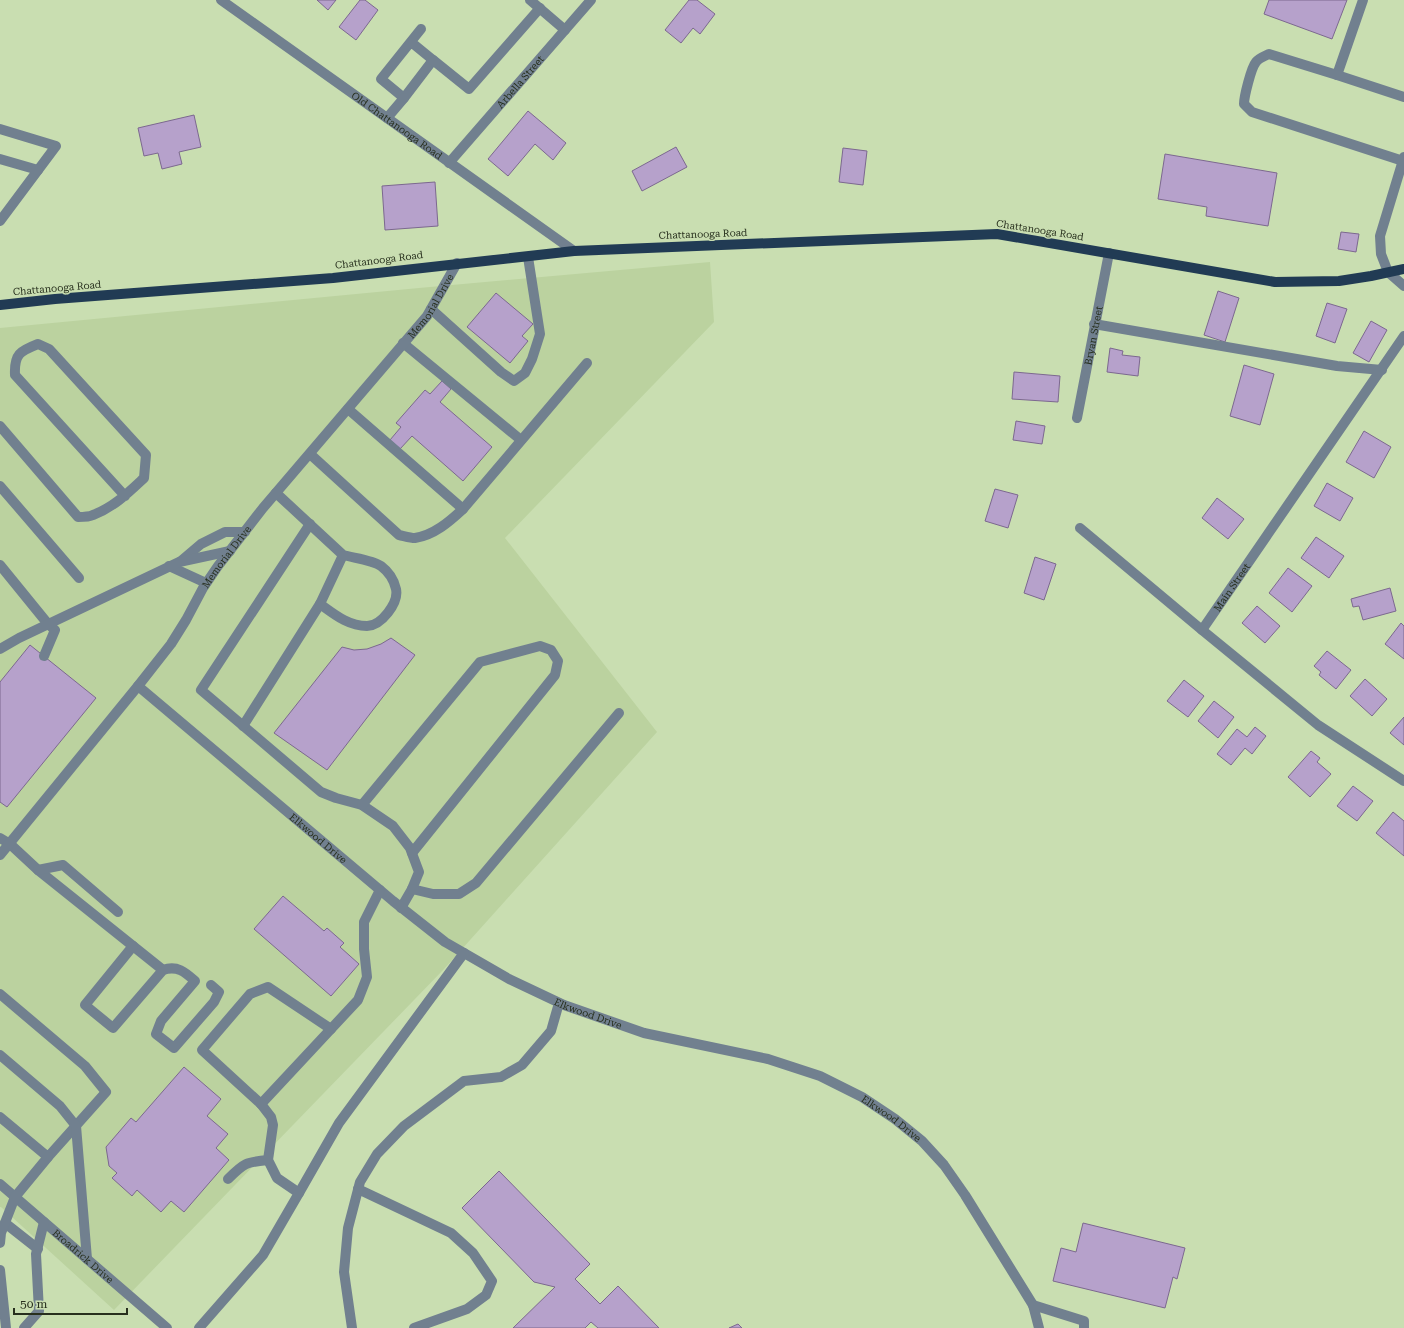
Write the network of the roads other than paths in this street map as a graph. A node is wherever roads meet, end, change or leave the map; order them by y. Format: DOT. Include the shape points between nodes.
graph roads {
  1 [pos="221,0"];
  2 [pos="530,0"];
  3 [pos="1363,0"];
  4 [pos="589,1"];
  5 [pos="540,8"];
  6 [pos="421,29"];
  7 [pos="565,30"];
  8 [pos="411,42"];
  9 [pos="433,60"];
  10 [pos="1337,75"];
  11 [pos="1404,97"];
  12 [pos="404,98"];
  13 [pos="387,118"];
  14 [pos="0,129"];
  15 [pos="0,158"];
  16 [pos="1403,159"];
  17 [pos="450,163"];
  18 [pos="38,170"];
  19 [pos="0,221"];
  20 [pos="574,251"];
  21 [pos="1110,253"];
  22 [pos="528,257"];
  23 [pos="457,263"];
  24 [pos="1404,268"];
  25 [pos="1388,272"];
  26 [pos="1404,286"];
  27 [pos="0,305"];
  28 [pos="431,309"];
  29 [pos="1094,324"];
  30 [pos="1404,336"];
  31 [pos="404,343"];
  32 [pos="588,363"];
  33 [pos="1382,370"];
  34 [pos="348,409"];
  35 [pos="1076,418"];
  36 [pos="0,426"];
  37 [pos="521,440"];
  38 [pos="310,454"];
  39 [pos="0,486"];
  40 [pos="276,493"];
  41 [pos="125,496"];
  42 [pos="463,509"];
  43 [pos="310,524"];
  44 [pos="1080,528"];
  45 [pos="245,532"];
  46 [pos="230,552"];
  47 [pos="343,556"];
  48 [pos="179,562"];
  49 [pos="0,565"];
  50 [pos="169,566"];
  51 [pos="79,578"];
  52 [pos="206,583"];
  53 [pos="320,604"];
  54 [pos="48,624"];
  55 [pos="1202,630"];
  56 [pos="0,649"];
  57 [pos="44,656"];
  58 [pos="138,686"];
  59 [pos="619,713"];
  60 [pos="243,726"];
  61 [pos="1404,781"];
  62 [pos="362,805"];
  63 [pos="0,838"];
  64 [pos="10,844"];
  65 [pos="412,853"];
  66 [pos="0,855"];
  67 [pos="38,870"];
  68 [pos="412,889"];
  69 [pos="380,890"];
  70 [pos="401,908"];
  71 [pos="118,912"];
  72 [pos="133,946"];
  73 [pos="464,953"];
  74 [pos="163,970"];
  75 [pos="211,985"];
  76 [pos="0,994"];
  77 [pos="559,1003"];
  78 [pos="331,1029"];
  79 [pos="0,1055"];
  80 [pos="261,1104"];
  81 [pos="0,1118"];
  82 [pos="76,1126"];
  83 [pos="48,1157"];
  84 [pos="268,1160"];
  85 [pos="228,1179"];
  86 [pos="0,1184"];
  87 [pos="358,1189"];
  88 [pos="299,1193"];
  89 [pos="15,1197"];
  90 [pos="44,1222"];
  91 [pos="5,1223"];
  92 [pos="0,1243"];
  93 [pos="38,1249"];
  94 [pos="87,1259"];
  95 [pos="0,1270"];
  96 [pos="1033,1305"];
  97 [pos="6,1328"];
  98 [pos="24,1328"];
  99 [pos="167,1328"];
  100 [pos="199,1328"];
  101 [pos="352,1328"];
  102 [pos="414,1328"];
  103 [pos="1039,1328"];
  104 [pos="1084,1328"];
  1 -- 13 [label="street, Old Chattanooga Road"];
  2 -- 5 [label="street"];
  3 -- 10 [label="street"];
  4 -- 7 [label="street, Arbella Street"];
  5 -- 7 [label="street"];
  5 -- 9 [label="street" via="469,89"];
  6 -- 8 [label="street"];
  7 -- 17 [label="street, Arbella Street"];
  8 -- 9 [label="street"];
  8 -- 12 [label="street" via="381,79"];
  9 -- 12 [label="street"];
  10 -- 11 [label="street"];
  10 -- 16 [label="street" via="1269,54 1255,63 1244,104 1252,112"];
  12 -- 13 [label="street"];
  13 -- 17 [label="street, Old Chattanooga Road"];
  14 -- 18 [label="street" via="56,146"];
  15 -- 18 [label="street"];
  16 -- 25 [label="street" via="1380,236 1381,254"];
  17 -- 20 [label="street, Old Chattanooga Road"];
  18 -- 19 [label="street"];
  20 -- 21 [label="main road, Chattanooga Road" via="997,234"];
  20 -- 22 [label="main road, Chattanooga Road"];
  21 -- 25 [label="main road, Chattanooga Road" via="1275,282 1339,281"];
  21 -- 29 [label="street, Bryan Street"];
  22 -- 23 [label="main road, Chattanooga Road"];
  22 -- 28 [label="street" via="540,334 525,373 514,381"];
  23 -- 27 [label="main road, Chattanooga Road" via="333,278"];
  23 -- 28 [label="street, Memorial Drive"];
  24 -- 25 [label="main road, Chattanooga Road"];
  25 -- 26 [label="street"];
  28 -- 31 [label="street, Memorial Drive"];
  29 -- 33 [label="street" via="1337,366"];
  29 -- 35 [label="street, Bryan Street"];
  30 -- 33 [label="street, Main Street"];
  31 -- 34 [label="street, Memorial Drive"];
  31 -- 37 [label="street"];
  32 -- 37 [label="street"];
  33 -- 55 [label="street, Main Street"];
  34 -- 38 [label="street, Memorial Drive"];
  34 -- 42 [label="street"];
  36 -- 41 [label="street" via="78,517 92,516"];
  37 -- 42 [label="street"];
  38 -- 40 [label="street, Memorial Drive"];
  38 -- 42 [label="street" via="399,535 414,538 432,533"];
  39 -- 51 [label="street"];
  40 -- 43 [label="street"];
  40 -- 45 [label="street, Memorial Drive"];
  41 -- 41 [label="street" via="144,478 146,455 49,349 38,344 23,350 15,362 15,375"];
  43 -- 47 [label="street"];
  43 -- 60 [label="street" via="201,690"];
  44 -- 55 [label="street"];
  45 -- 46 [label="street, Memorial Drive"];
  45 -- 48 [label="street" via="224,532 201,544"];
  46 -- 48 [label="street"];
  46 -- 52 [label="street, Memorial Drive"];
  47 -- 53 [label="street"];
  47 -- 53 [label="street" via="380,565 390,574 397,590 394,606 381,621 368,626 353,624 339,618"];
  48 -- 50 [label="street"];
  49 -- 54 [label="street"];
  50 -- 52 [label="street"];
  50 -- 54 [label="street"];
  52 -- 58 [label="street, Memorial Drive" via="171,644"];
  53 -- 60 [label="street"];
  54 -- 56 [label="street"];
  54 -- 57 [label="street" via="55,630"];
  55 -- 61 [label="street" via="1318,725"];
  58 -- 64 [label="street, Memorial Drive"];
  58 -- 69 [label="street, Elkwood Drive"];
  59 -- 68 [label="street" via="476,883 459,894 433,894"];
  60 -- 62 [label="street" via="322,792"];
  62 -- 65 [label="street" via="393,826"];
  62 -- 65 [label="street" via="480,662 540,646 551,650 558,661 555,675"];
  63 -- 64 [label="street"];
  64 -- 66 [label="street, Memorial Drive"];
  64 -- 67 [label="street"];
  65 -- 68 [label="street" via="419,872"];
  67 -- 71 [label="street" via="63,865"];
  67 -- 72 [label="street"];
  68 -- 70 [label="street"];
  69 -- 70 [label="street, Elkwood Drive"];
  69 -- 78 [label="street" via="364,922 366,977 358,1000"];
  70 -- 73 [label="street, Elkwood Drive" via="445,942"];
  72 -- 74 [label="street"];
  72 -- 74 [label="street" via="85,1005 114,1028"];
  73 -- 77 [label="street, Elkwood Drive" via="509,979"];
  73 -- 88 [label="street" via="339,1123"];
  74 -- 75 [label="street" via="170,967 185,971 195,981 160,1021 156,1034 174,1048 214,1002 219,992"];
  76 -- 82 [label="street" via="85,1066 106,1092"];
  77 -- 87 [label="street" via="550,1031 522,1065 501,1077 464,1081 404,1126 376,1154"];
  77 -- 96 [label="street, Elkwood Drive" via="644,1033 768,1059 820,1076 862,1097 922,1141 944,1165"];
  78 -- 80 [label="street"];
  78 -- 80 [label="street" via="268,986 250,994 202,1050"];
  79 -- 82 [label="street" via="60,1106"];
  80 -- 84 [label="street" via="271,1117 273,1125"];
  81 -- 83 [label="street"];
  82 -- 83 [label="street"];
  82 -- 94 [label="street"];
  83 -- 89 [label="street"];
  84 -- 85 [label="street" via="241,1166"];
  84 -- 88 [label="street" via="277,1178"];
  86 -- 89 [label="street, Broadrick Drive"];
  87 -- 101 [label="street" via="348,1228 344,1272"];
  87 -- 102 [label="street" via="451,1233 473,1253 492,1281 486,1295 467,1309"];
  88 -- 100 [label="street" via="263,1256"];
  89 -- 90 [label="street, Broadrick Drive"];
  89 -- 91 [label="street"];
  90 -- 93 [label="street"];
  90 -- 94 [label="street, Broadrick Drive"];
  91 -- 92 [label="street"];
  91 -- 93 [label="street"];
  93 -- 98 [label="street" via="36,1254 39,1311"];
  94 -- 99 [label="street, Broadrick Drive"];
  95 -- 97 [label="street"];
  96 -- 103 [label="street, Elkwood Drive"];
  96 -- 104 [label="street" via="1084,1321"];
}
